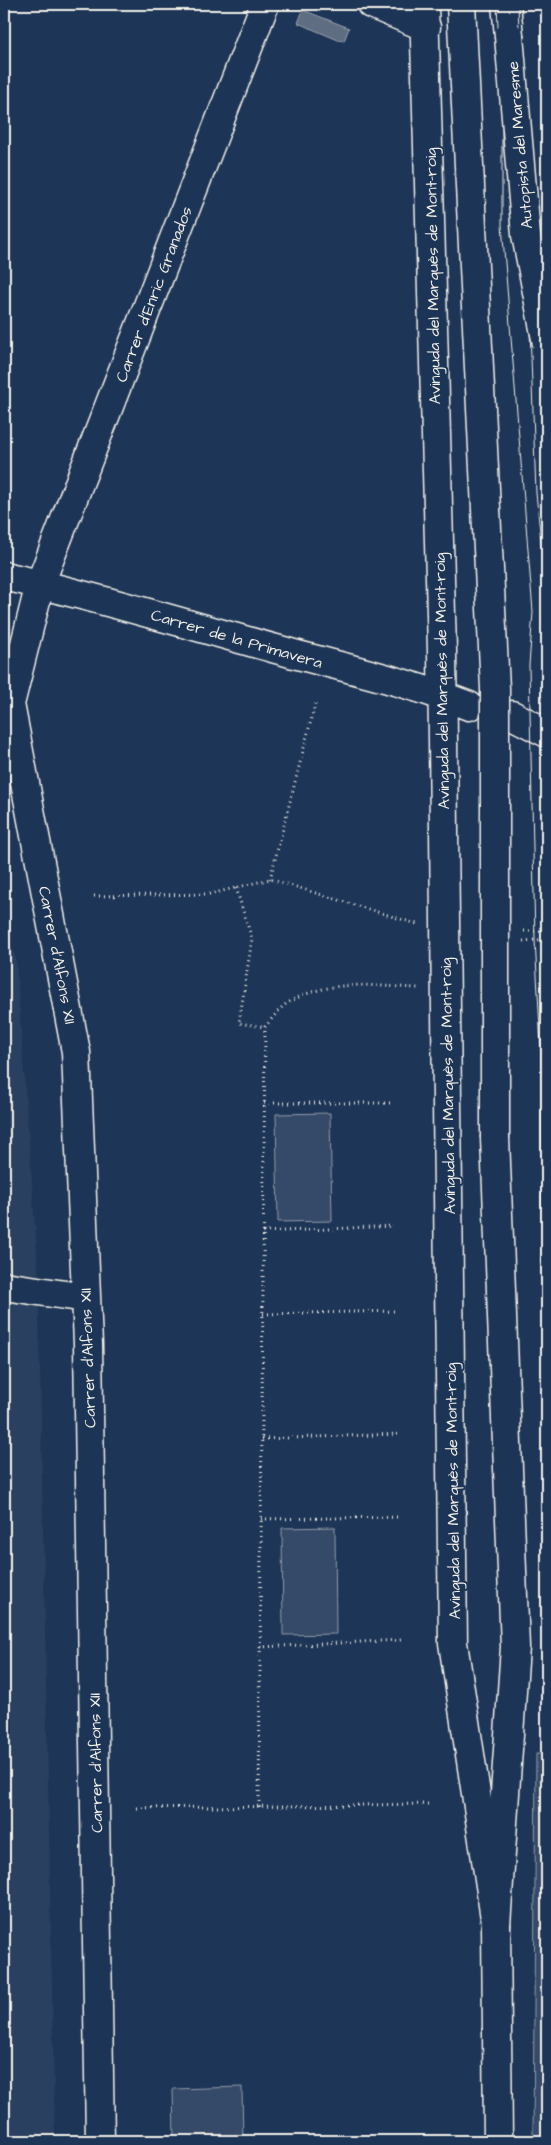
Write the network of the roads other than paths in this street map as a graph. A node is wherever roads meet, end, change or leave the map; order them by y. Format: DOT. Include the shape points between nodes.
graph roads {
  1 [pos="265,4"];
  2 [pos="371,4"];
  3 [pos="461,4"];
  4 [pos="506,4"];
  5 [pos="425,16"];
  6 [pos="547,344"];
  7 [pos="4,576"];
  8 [pos="40,584"];
  9 [pos="442,695"];
  10 [pos="469,706"];
  11 [pos="512,715"];
  12 [pos="547,733"];
  13 [pos="4,1286"];
  14 [pos="86,1298"];
  15 [pos="496,1925"];
  16 [pos="100,2141"];
  17 [pos="498,2141"];
  1 -- 8 [label="main road, Carrer d'Enric Granados"];
  2 -- 5 [label="main road"];
  3 -- 15 [label="main road, bridge" via="495,688 495,1138 515,1647"];
  4 -- 6 [label="main road, Autopista del Maresme, bridge" via="526,235"];
  5 -- 9 [label="main road, Avinguda del Marquès de Mont-roig"];
  7 -- 8 [label="main road, Carrer de la Primavera"];
  8 -- 9 [label="main road, Carrer de la Primavera"];
  8 -- 14 [label="main road, Carrer d'Alfons XII" via="10,704 76,1052"];
  9 -- 10 [label="main road, Carrer de la Primavera"];
  9 -- 15 [label="main road, Avinguda del Marquès de Mont-roig" via="453,1643"];
  11 -- 12 [label="main road"];
  13 -- 14 [label="main road"];
  14 -- 16 [label="main road, Carrer d'Alfons XII"];
  15 -- 17 [label="main road, Avinguda del Marquès de Mont-roig"];
}
